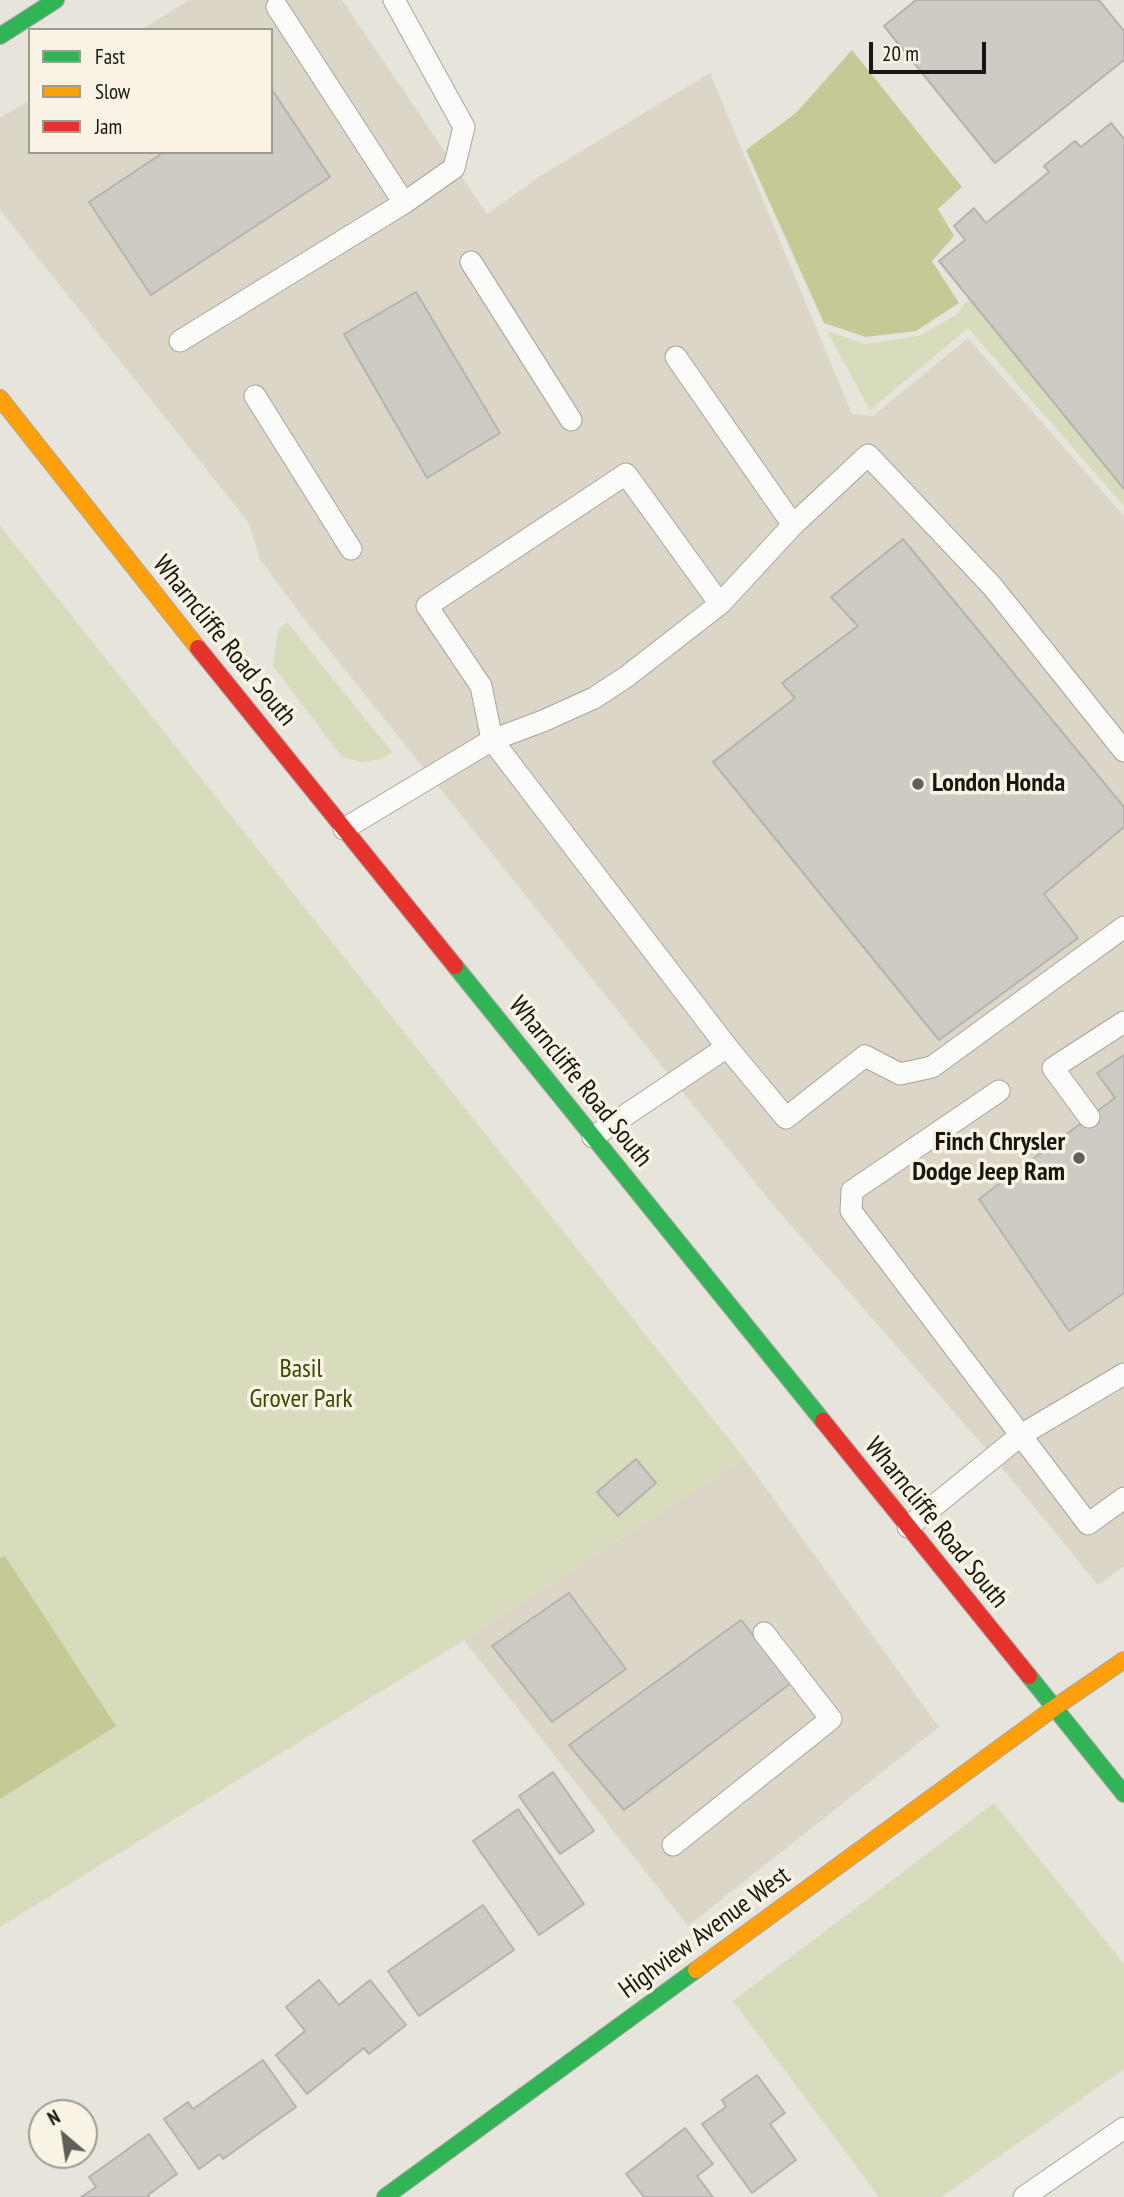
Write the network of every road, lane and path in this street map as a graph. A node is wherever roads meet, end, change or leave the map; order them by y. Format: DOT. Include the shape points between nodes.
graph roads {
  1 [pos="55,0"];
  2 [pos="394,0"];
  3 [pos="277,7"];
  4 [pos="0,36"];
  5 [pos="404,203"];
  6 [pos="471,262"];
  7 [pos="180,341"];
  8 [pos="676,358"];
  9 [pos="255,396"];
  10 [pos="0,398"];
  11 [pos="571,419"];
  12 [pos="793,525"];
  13 [pos="351,549"];
  14 [pos="720,604"];
  15 [pos="492,740"];
  16 [pos="1124,751"];
  17 [pos="344,829"];
  18 [pos="1124,926"];
  19 [pos="1124,1022"];
  20 [pos="726,1047"];
  21 [pos="999,1091"];
  22 [pos="1089,1117"];
  23 [pos="593,1137"];
  24 [pos="1124,1374"];
  25 [pos="1021,1435"];
  26 [pos="1124,1498"];
  27 [pos="908,1527"];
  28 [pos="764,1633"];
  29 [pos="1124,1660"];
  30 [pos="1054,1708"];
  31 [pos="1124,1794"];
  32 [pos="673,1845"];
  33 [pos="1124,2128"];
  34 [pos="385,2197"];
  35 [pos="1024,2197"];
  1 -- 4 [label="main road"];
  2 -- 5 [label="lane" via="464,127 454,168"];
  3 -- 5 [label="lane"];
  5 -- 7 [label="lane"];
  6 -- 11 [label="lane"];
  8 -- 12 [label="lane"];
  9 -- 13 [label="lane"];
  10 -- 17 [label="main road, Wharncliffe Road South"];
  12 -- 14 [label="lane"];
  12 -- 16 [label="lane" via="868,455 999,594"];
  14 -- 15 [label="lane" via="594,698"];
  14 -- 15 [label="lane" via="626,474 427,606 481,686"];
  15 -- 17 [label="lane"];
  15 -- 20 [label="lane"];
  17 -- 23 [label="main road, Wharncliffe Road South"];
  18 -- 20 [label="lane" via="932,1067 900,1074 865,1056 786,1118"];
  19 -- 22 [label="lane" via="1053,1068"];
  20 -- 23 [label="lane"];
  21 -- 25 [label="lane" via="852,1191 852,1211"];
  23 -- 27 [label="main road, Wharncliffe Road South"];
  24 -- 25 [label="lane"];
  25 -- 26 [label="lane" via="1087,1524"];
  25 -- 27 [label="lane"];
  27 -- 30 [label="main road, Wharncliffe Road South"];
  28 -- 32 [label="lane" via="831,1719"];
  29 -- 30 [label="main road, Highview Avenue West"];
  30 -- 31 [label="main road, Wharncliffe Road South"];
  30 -- 34 [label="main road, Highview Avenue West"];
  33 -- 35 [label="lane"];
}
